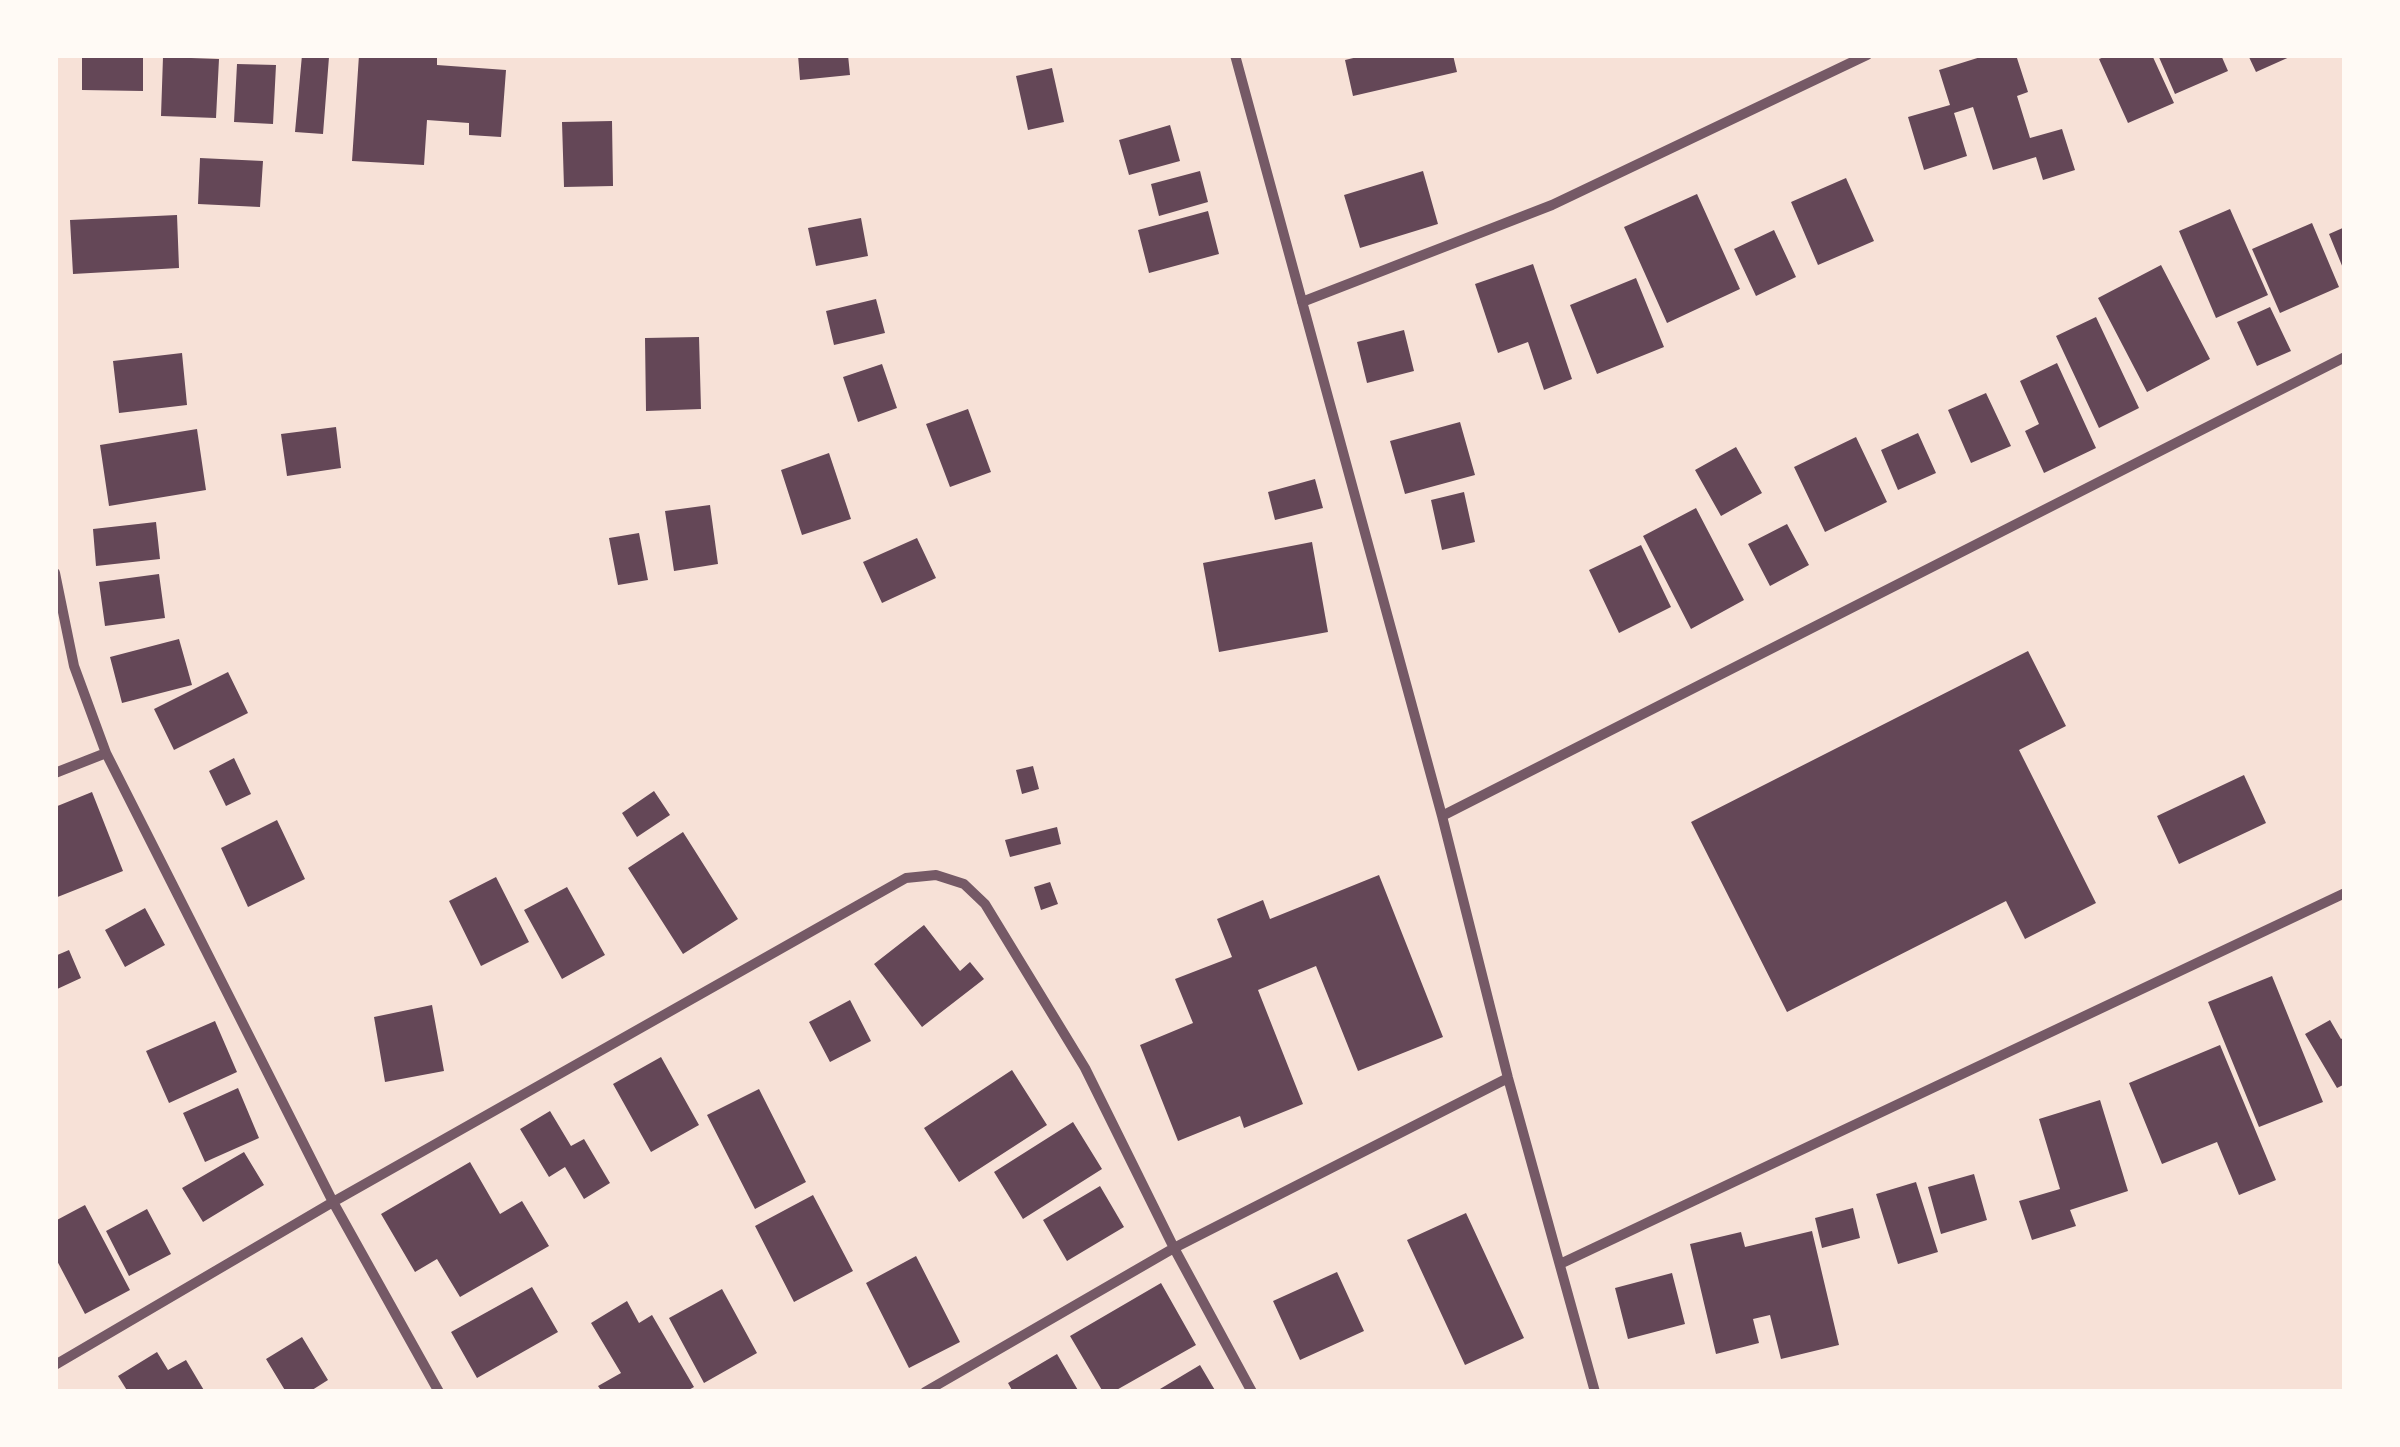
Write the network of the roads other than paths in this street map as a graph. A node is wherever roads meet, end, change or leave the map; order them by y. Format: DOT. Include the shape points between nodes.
graph roads {
  1 [pos="1235,55"];
  2 [pos="1867,55"];
  3 [pos="1302,302"];
  4 [pos="2345,357"];
  5 [pos="55,573"];
  6 [pos="106,753"];
  7 [pos="55,773"];
  8 [pos="1442,816"];
  9 [pos="2345,893"];
  10 [pos="1508,1078"];
  11 [pos="333,1202"];
  12 [pos="1174,1248"];
  13 [pos="1560,1264"];
  14 [pos="55,1365"];
  15 [pos="439,1392"];
  16 [pos="925,1392"];
  17 [pos="1252,1392"];
  18 [pos="1595,1392"];
  1 -- 3 [label="street"];
  2 -- 3 [label="street" via="1552,205"];
  3 -- 8 [label="street"];
  4 -- 8 [label="street"];
  5 -- 6 [label="street" via="74,666"];
  6 -- 7 [label="street"];
  6 -- 11 [label="street"];
  8 -- 10 [label="street"];
  9 -- 13 [label="street"];
  10 -- 12 [label="street"];
  10 -- 13 [label="street"];
  11 -- 12 [label="street" via="906,878 936,875 964,884 985,904 1085,1068"];
  11 -- 14 [label="street"];
  11 -- 15 [label="street"];
  12 -- 16 [label="street"];
  12 -- 17 [label="street"];
  13 -- 18 [label="street"];
}
